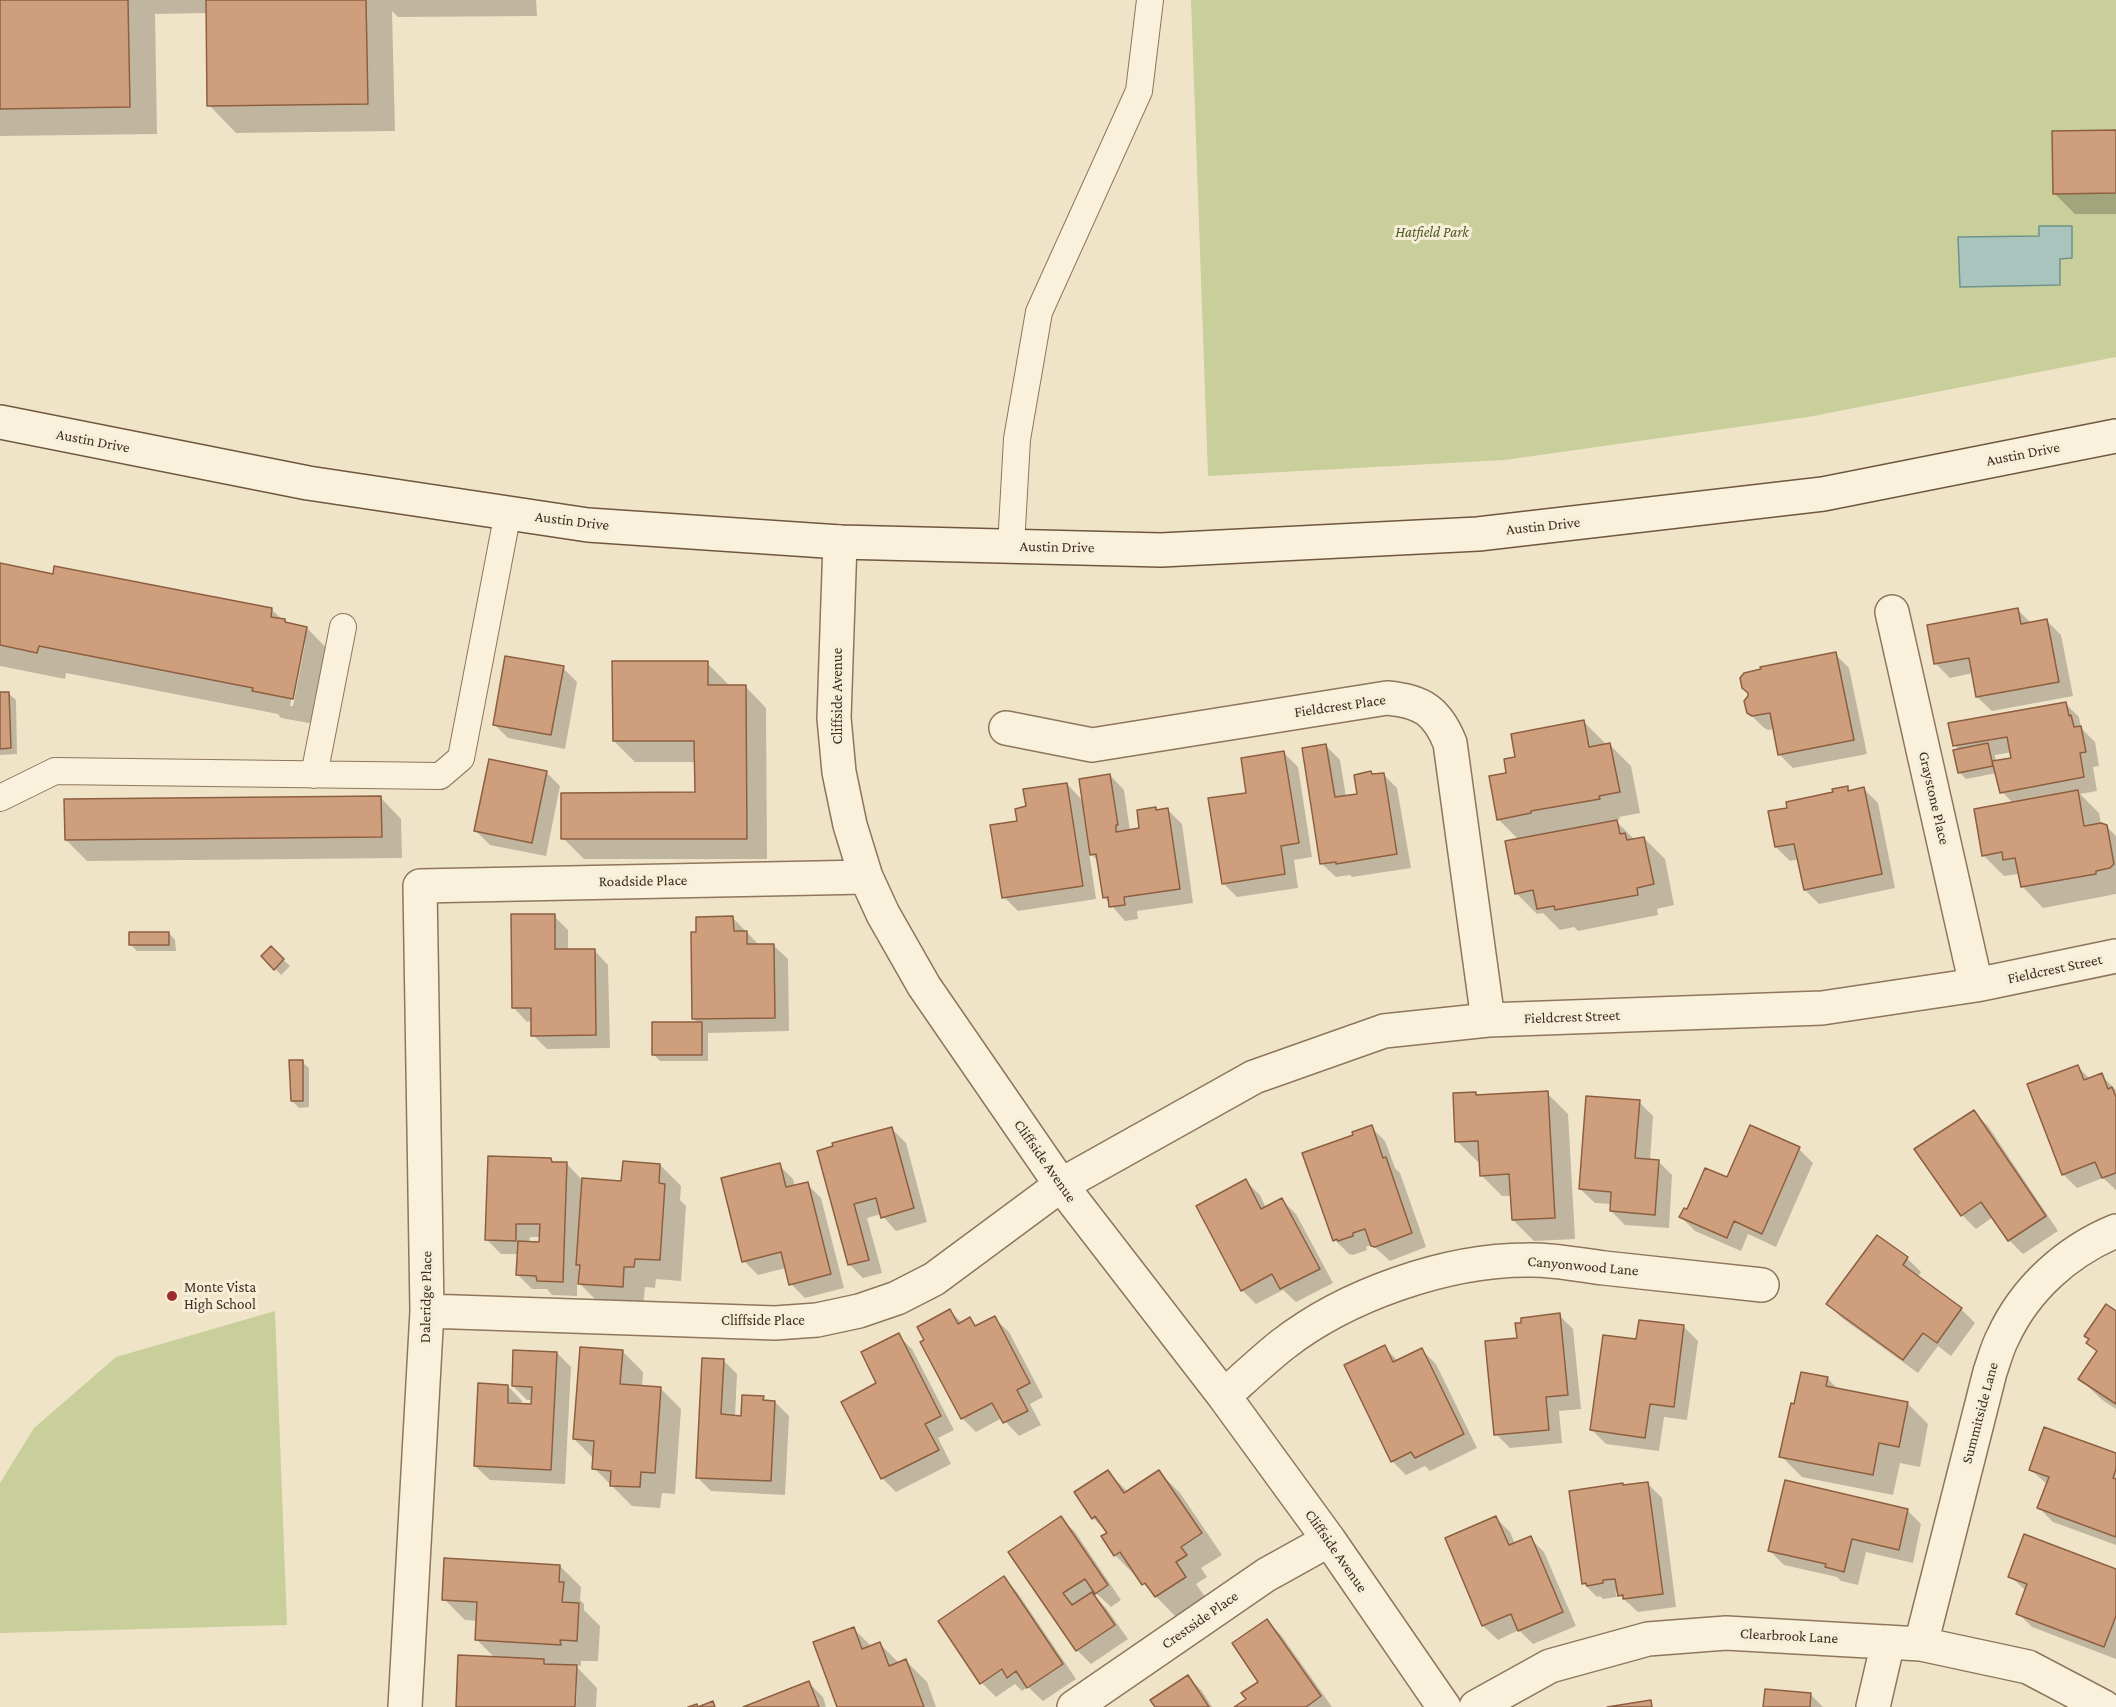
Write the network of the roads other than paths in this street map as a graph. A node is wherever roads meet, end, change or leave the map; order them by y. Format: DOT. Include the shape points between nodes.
graph roads {
  1 [pos="1150,0"];
  2 [pos="0,422"];
  3 [pos="2116,436"];
  4 [pos="508,512"];
  5 [pos="840,542"];
  6 [pos="1011,546"];
  7 [pos="1892,612"];
  8 [pos="343,627"];
  9 [pos="1006,728"];
  10 [pos="314,775"];
  11 [pos="0,798"];
  12 [pos="866,877"];
  13 [pos="420,886"];
  14 [pos="2116,956"];
  15 [pos="1976,986"];
  16 [pos="1488,1020"];
  17 [pos="1061,1185"];
  18 [pos="2116,1231"];
  19 [pos="1762,1285"];
  20 [pos="427,1311"];
  21 [pos="1224,1396"];
  22 [pos="1329,1540"];
  23 [pos="1888,1642"];
  24 [pos="1921,1644"];
  25 [pos="405,1707"];
  26 [pos="1074,1707"];
  27 [pos="1444,1707"];
  28 [pos="1476,1707"];
  29 [pos="1873,1707"];
  30 [pos="2104,1707"];
  1 -- 6 [label="lane" via="1139,91 1039,312 1017,439"];
  2 -- 4 [label="street, Austin Drive" via="308,483"];
  3 -- 6 [label="street, Austin Drive" via="1823,494 1478,534 1161,550"];
  4 -- 5 [label="street, Austin Drive" via="588,525"];
  4 -- 10 [label="lane" via="461,758 440,776"];
  5 -- 6 [label="street, Austin Drive"];
  5 -- 12 [label="street, Cliffside Avenue" via="834,718 839,772"];
  7 -- 15 [label="street, Graystone Place"];
  8 -- 10 [label="lane"];
  9 -- 16 [label="street, Fieldcrest Place" via="1092,745 1387,698 1419,704 1443,726 1450,743"];
  10 -- 11 [label="lane" via="55,771"];
  12 -- 13 [label="street, Roadside Place"];
  12 -- 17 [label="street, Cliffside Avenue" via="924,986"];
  13 -- 20 [label="street, Daleridge Place"];
  14 -- 15 [label="street, Fieldcrest Street"];
  15 -- 16 [label="street, Fieldcrest Street" via="1822,1008"];
  16 -- 17 [label="street, Fieldcrest Street" via="1384,1031 1254,1077"];
  17 -- 20 [label="street, Cliffside Place" via="934,1279 897,1298 817,1320 775,1323"];
  17 -- 21 [label="street, Cliffside Avenue"];
  18 -- 24 [label="street, Summitside Lane" via="2071,1255 2044,1277 2002,1337"];
  19 -- 21 [label="street, Canyonwood Lane" via="1528,1260 1447,1270 1360,1299 1321,1320 1283,1345"];
  20 -- 25 [label="street, Daleridge Place"];
  21 -- 22 [label="street, Cliffside Avenue"];
  22 -- 26 [label="street, Crestside Place" via="1266,1575"];
  22 -- 27 [label="street, Cliffside Avenue"];
  23 -- 24 [label="street, Clearbrook Lane"];
  23 -- 28 [label="street, Clearbrook Lane" via="1726,1633 1648,1639 1550,1666"];
  23 -- 29 [label="street"];
  24 -- 30 [label="street, Clearbrook Lane" via="2028,1667"];
}
